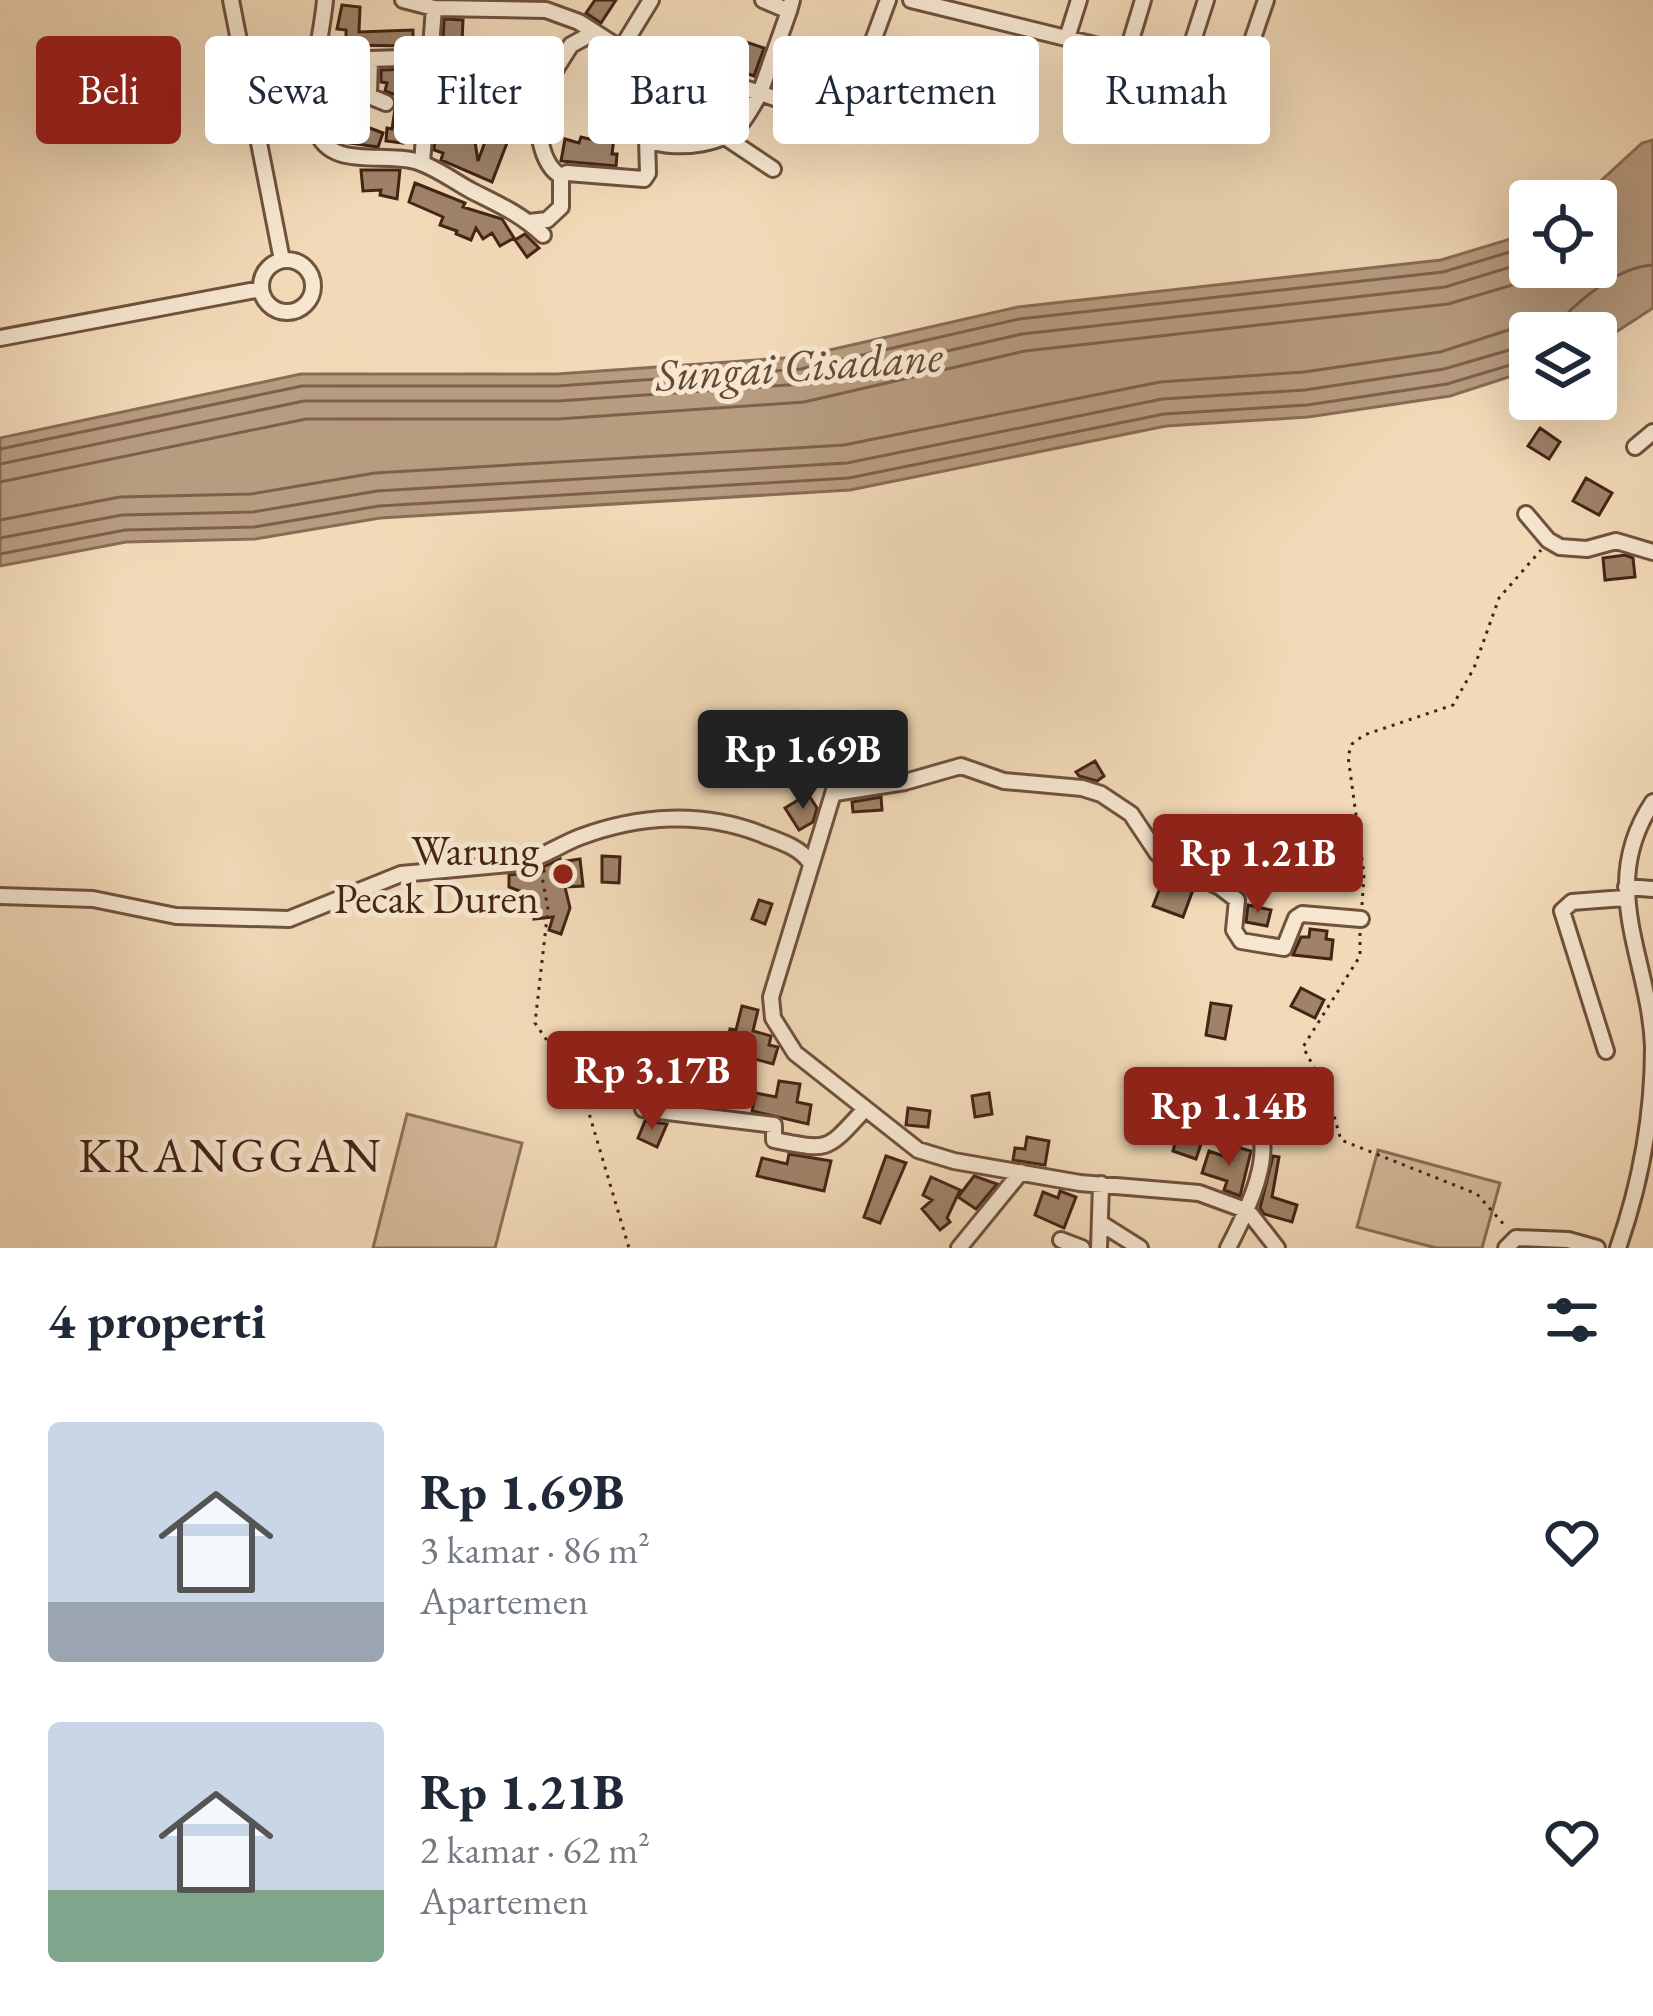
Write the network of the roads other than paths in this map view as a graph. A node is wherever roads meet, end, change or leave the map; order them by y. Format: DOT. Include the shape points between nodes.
graph roads {
  1 [pos="231,0"];
  2 [pos="325,0"];
  3 [pos="403,0"];
  4 [pos="651,0"];
  5 [pos="764,0"];
  6 [pos="888,0"];
  7 [pos="911,0"];
  8 [pos="1079,0"];
  9 [pos="1143,0"];
  10 [pos="1206,0"];
  11 [pos="1266,0"];
  12 [pos="531,4"];
  13 [pos="790,6"];
  14 [pos="434,8"];
  15 [pos="593,33"];
  16 [pos="321,36"];
  17 [pos="433,36"];
  18 [pos="598,36"];
  19 [pos="629,36"];
  20 [pos="1067,36"];
  21 [pos="1132,36"];
  22 [pos="1194,36"];
  23 [pos="1254,36"];
  24 [pos="1063,37"];
  25 [pos="564,56"];
  26 [pos="394,58"];
  27 [pos="370,59"];
  28 [pos="749,90"];
  29 [pos="760,93"];
  30 [pos="370,96"];
  31 [pos="386,103"];
  32 [pos="749,112"];
  33 [pos="324,144"];
  34 [pos="424,144"];
  35 [pos="542,144"];
  36 [pos="647,144"];
  37 [pos="735,144"];
  38 [pos="422,163"];
  39 [pos="772,169"];
  40 [pos="561,176"];
  41 [pos="529,222"];
  42 [pos="543,235"];
  43 [pos="282,260"];
  44 [pos="261,290"];
  45 [pos="0,338"];
  46 [pos="1653,432"];
  47 [pos="1635,447"];
  48 [pos="1526,514"];
  49 [pos="1653,552"];
  50 [pos="843,761"];
  51 [pos="835,793"];
  52 [pos="1653,802"];
  53 [pos="809,861"];
  54 [pos="1653,889"];
  55 [pos="1625,892"];
  56 [pos="0,896"];
  57 [pos="1361,919"];
  58 [pos="1606,1051"];
  59 [pos="1176,1089"];
  60 [pos="643,1108"];
  61 [pos="865,1109"];
  62 [pos="1021,1172"];
  63 [pos="1101,1184"];
  64 [pos="1647,1185"];
  65 [pos="1248,1211"];
  66 [pos="1102,1225"];
  67 [pos="1061,1240"];
  68 [pos="1511,1243"];
  69 [pos="959,1248"];
  70 [pos="1082,1248"];
  71 [pos="1099,1248"];
  72 [pos="1140,1248"];
  73 [pos="1228,1248"];
  74 [pos="1277,1248"];
  75 [pos="1597,1248"];
  76 [pos="1618,1248"];
  1 -- 43 [label="street"];
  2 -- 16 [label="street"];
  3 -- 14 [label="street"];
  4 -- 19 [label="street"];
  5 -- 13 [label="street"];
  6 -- 29 [label="street" via="847,111 830,117"];
  7 -- 24 [label="street"];
  8 -- 20 [label="street"];
  9 -- 21 [label="street"];
  10 -- 22 [label="street"];
  11 -- 23 [label="street"];
  12 -- 14 [label="street"];
  12 -- 15 [label="street"];
  13 -- 29 [label="street"];
  14 -- 17 [label="street"];
  15 -- 18 [label="street"];
  15 -- 25 [label="street"];
  26 -- 27 [label="street"];
  28 -- 29 [label="street"];
  29 -- 32 [label="street"];
  30 -- 31 [label="street"];
  33 -- 38 [label="street" via="349,157"];
  34 -- 38 [label="street"];
  35 -- 40 [label="street"];
  36 -- 40 [label="street" via="644,179"];
  37 -- 39 [label="street"];
  38 -- 41 [label="street"];
  40 -- 41 [label="street" via="561,207"];
  41 -- 42 [label="street"];
  43 -- 44 [label="street" via="266,271"];
  43 -- 44 [label="street" via="307,269 312,295 291,312 267,302"];
  44 -- 45 [label="street"];
  46 -- 47 [label="street"];
  48 -- 49 [label="street" via="1560,548 1627,542"];
  50 -- 51 [label="street"];
  51 -- 53 [label="street"];
  51 -- 57 [label="street" via="961,766 1004,781 1082,788 1132,814 1168,863 1237,900 1241,941 1284,948 1303,914"];
  52 -- 55 [label="street" via="1632,849"];
  53 -- 56 [label="street" via="741,826 687,817 630,821 509,865 401,874 289,919"];
  53 -- 61 [label="street" via="771,997 773,1018 795,1053"];
  54 -- 55 [label="street"];
  55 -- 58 [label="street" via="1562,911"];
  55 -- 64 [label="street" via="1653,1046"];
  59 -- 65 [label="street" via="1232,1106 1261,1129 1265,1145"];
  60 -- 61 [label="street" via="774,1125 774,1140 819,1149"];
  61 -- 62 [label="street" via="919,1150"];
  62 -- 63 [label="street"];
  62 -- 69 [label="street"];
  63 -- 65 [label="street" via="1170,1187"];
  63 -- 66 [label="street"];
  64 -- 76 [label="street"];
  65 -- 73 [label="street"];
  65 -- 74 [label="street"];
  66 -- 71 [label="street"];
  66 -- 72 [label="street"];
  67 -- 70 [label="street"];
  68 -- 75 [label="street" via="1568,1240"];
}
